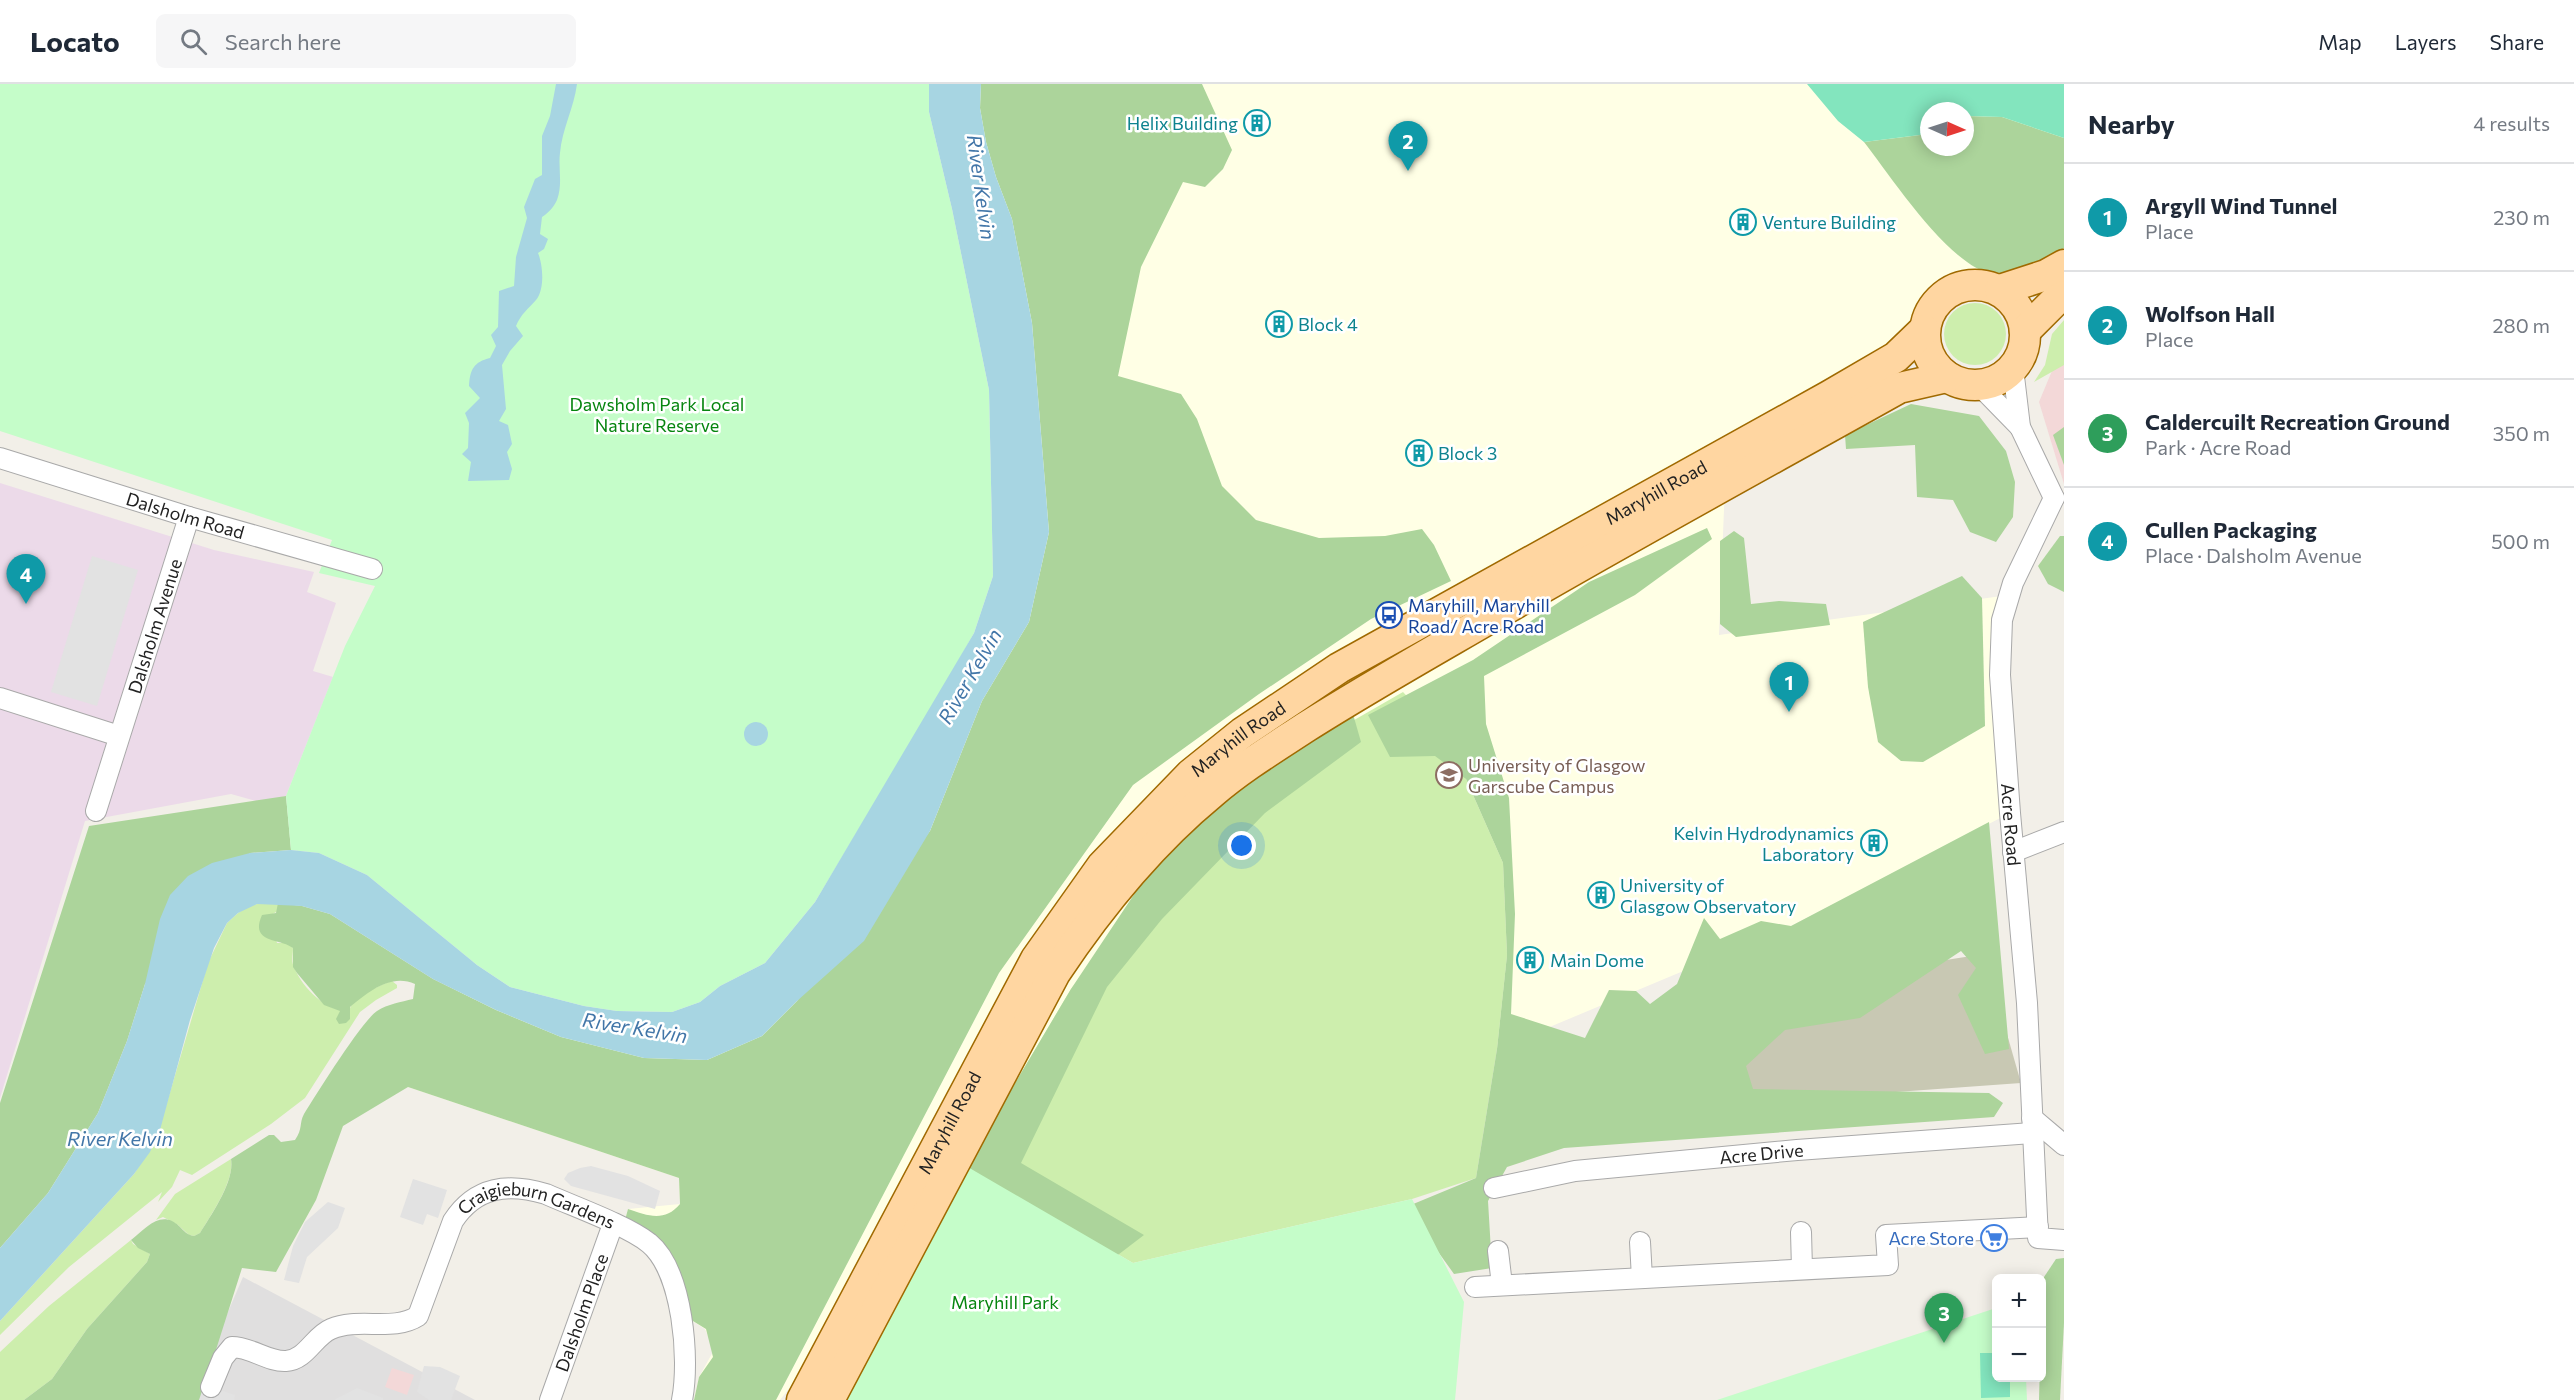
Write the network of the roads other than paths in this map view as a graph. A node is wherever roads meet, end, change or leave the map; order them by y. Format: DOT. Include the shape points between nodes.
graph roads {
  1 [pos="2064,265"];
  2 [pos="2000,291"];
  3 [pos="2064,296"];
  4 [pos="1924,330"];
  5 [pos="2025,331"];
  6 [pos="2013,368"];
  7 [pos="1947,377"];
  8 [pos="1979,385"];
  9 [pos="2020,427"];
  10 [pos="0,458"];
  11 [pos="2059,500"];
  12 [pos="189,517"];
  13 [pos="372,569"];
  14 [pos="0,698"];
  15 [pos="119,736"];
  16 [pos="96,811"];
  17 [pos="2064,832"];
  18 [pos="2013,852"];
  19 [pos="2032,1125"];
  20 [pos="2064,1145"];
  21 [pos="939,1166"];
  22 [pos="1494,1188"];
  23 [pos="614,1224"];
  24 [pos="1801,1232"];
  25 [pos="2038,1233"];
  26 [pos="2064,1240"];
  27 [pos="1640,1242"];
  28 [pos="1498,1251"];
  29 [pos="1803,1269"];
  30 [pos="1642,1278"];
  31 [pos="1502,1285"];
  32 [pos="1475,1287"];
  33 [pos="211,1387"];
  34 [pos="550,1400"];
  35 [pos="682,1400"];
  36 [pos="802,1400"];
  37 [pos="829,1400"];
  1 -- 2 [label="main road"];
  2 -- 4 [label="main road" via="1978,284 1954,288 1934,304"];
  2 -- 5 [label="main road" via="2013,301"];
  3 -- 5 [label="main road"];
  4 -- 7 [label="main road" via="1926,348"];
  4 -- 21 [label="main road, Maryhill Road" via="1896,357 1829,396 1339,668 1242,733 1191,774 1102,866 1058,926 1012,1001"];
  5 -- 6 [label="main road" via="2020,357"];
  6 -- 8 [label="main road" via="2003,377"];
  6 -- 9 [label="street, Acre Road"];
  7 -- 8 [label="main road"];
  7 -- 21 [label="main road, Maryhill Road" via="1899,387 1591,559 1352,698 1254,760 1211,793 1159,841 1082,932"];
  8 -- 9 [label="street, Acre Road"];
  9 -- 11 [label="street, Acre Road"];
  10 -- 12 [label="street, Dalsholm Road"];
  11 -- 18 [label="street, Acre Road" via="2013,583 2002,620 2001,685"];
  12 -- 13 [label="street, Dalsholm Road"];
  12 -- 15 [label="street, Dalsholm Avenue"];
  14 -- 15 [label="street"];
  15 -- 16 [label="street, Dalsholm Avenue"];
  17 -- 18 [label="street"];
  18 -- 19 [label="street, Acre Road" via="2027,1004"];
  19 -- 20 [label="street"];
  19 -- 22 [label="street, Acre Drive" via="1575,1171"];
  19 -- 25 [label="street, Acre Road"];
  21 -- 36 [label="main road, Maryhill Road"];
  21 -- 37 [label="main road, Maryhill Road"];
  23 -- 33 [label="street, Craigieburn Gardens" via="530,1189 482,1193 453,1221 418,1316 400,1323 353,1324 330,1329 303,1354 286,1361 232,1347"];
  23 -- 34 [label="street, Dalsholm Place"];
  23 -- 35 [label="street, Craigieburn Gardens" via="656,1249 670,1277 686,1348"];
  24 -- 29 [label="street"];
  25 -- 26 [label="street"];
  25 -- 29 [label="street" via="1886,1235 1888,1265"];
  27 -- 30 [label="street"];
  28 -- 31 [label="street"];
  29 -- 30 [label="street"];
  30 -- 31 [label="street"];
  31 -- 32 [label="street"];
}
